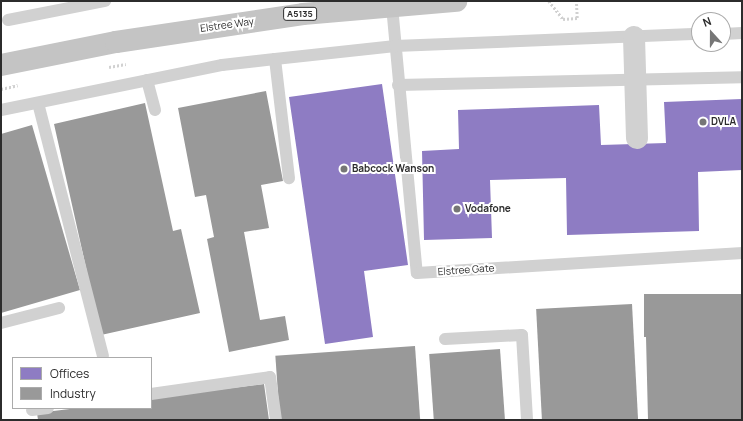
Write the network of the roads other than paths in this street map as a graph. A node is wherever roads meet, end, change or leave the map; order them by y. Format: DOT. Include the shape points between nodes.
graph roads {
  1 [pos="104,1"];
  2 [pos="456,1"];
  3 [pos="392,6"];
  4 [pos="42,7"];
  5 [pos="8,20"];
  6 [pos="742,33"];
  7 [pos="691,34"];
  8 [pos="731,34"];
  9 [pos="634,37"];
  10 [pos="395,46"];
  11 [pos="274,59"];
  12 [pos="1,66"];
  13 [pos="742,77"];
  14 [pos="148,80"];
  15 [pos="636,80"];
  16 [pos="398,85"];
  17 [pos="38,103"];
  18 [pos="1,110"];
  19 [pos="155,110"];
  20 [pos="637,138"];
  21 [pos="289,178"];
  22 [pos="742,253"];
  23 [pos="59,308"];
  24 [pos="1,323"];
  25 [pos="445,339"];
  26 [pos="103,356"];
  27 [pos="152,394"];
  28 [pos="40,409"];
  29 [pos="32,410"];
  30 [pos="276,420"];
  31 [pos="527,420"];
  1 -- 4 [label="lane"];
  2 -- 3 [label="main road, Elstree Way / A5135"];
  3 -- 10 [label="lane, Elstree Gate"];
  3 -- 12 [label="main road, Elstree Way / A5135" via="303,14 177,32"];
  4 -- 5 [label="lane"];
  6 -- 8 [label="lane"];
  7 -- 9 [label="lane"];
  9 -- 10 [label="lane"];
  9 -- 15 [label="street"];
  10 -- 11 [label="lane"];
  10 -- 16 [label="lane, Elstree Gate"];
  11 -- 14 [label="lane" via="222,65"];
  11 -- 21 [label="lane"];
  13 -- 15 [label="lane"];
  14 -- 17 [label="lane"];
  14 -- 19 [label="lane"];
  15 -- 16 [label="lane"];
  15 -- 20 [label="street"];
  16 -- 22 [label="lane, Elstree Gate" via="417,273"];
  17 -- 18 [label="lane"];
  17 -- 26 [label="lane"];
  23 -- 24 [label="lane"];
  25 -- 31 [label="lane" via="522,335"];
  27 -- 30 [label="lane" via="270,377"];
  28 -- 29 [label="lane"];
}
